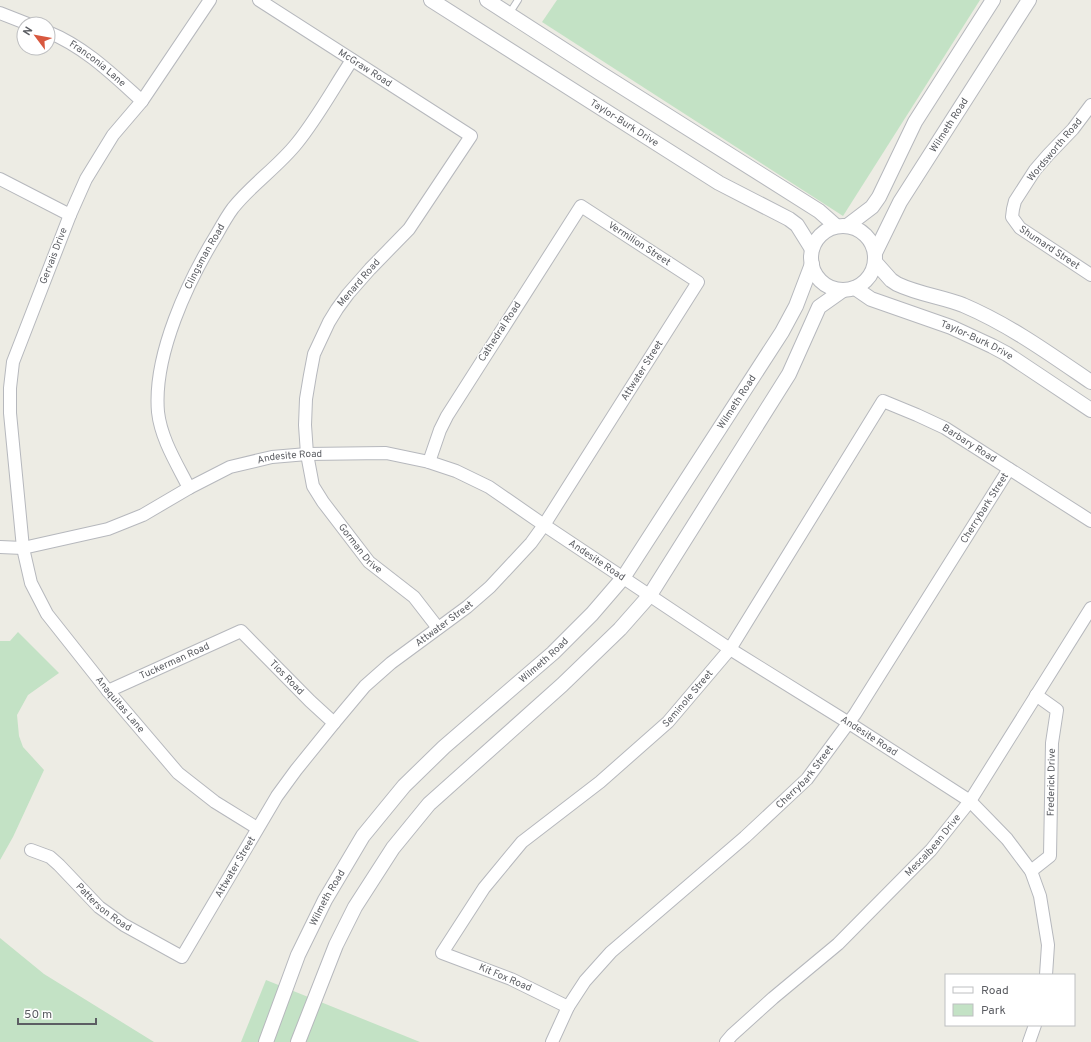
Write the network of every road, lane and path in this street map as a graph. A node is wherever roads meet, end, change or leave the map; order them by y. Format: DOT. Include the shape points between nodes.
graph roads {
  1 [pos="210,0"];
  2 [pos="260,0"];
  3 [pos="431,0"];
  4 [pos="487,0"];
  5 [pos="518,0"];
  6 [pos="993,0"];
  7 [pos="1030,0"];
  8 [pos="272,3"];
  9 [pos="0,13"];
  10 [pos="509,14"];
  11 [pos="16,19"];
  12 [pos="56,35"];
  13 [pos="352,60"];
  14 [pos="142,101"];
  15 [pos="1091,107"];
  16 [pos="471,136"];
  17 [pos="0,180"];
  18 [pos="580,206"];
  19 [pos="70,214"];
  20 [pos="1012,217"];
  21 [pos="841,226"];
  22 [pos="812,249"];
  23 [pos="875,258"];
  24 [pos="812,264"];
  25 [pos="1091,275"];
  26 [pos="698,282"];
  27 [pos="849,289"];
  28 [pos="1091,382"];
  29 [pos="5,388"];
  30 [pos="883,402"];
  31 [pos="1091,410"];
  32 [pos="307,454"];
  33 [pos="429,462"];
  34 [pos="1009,469"];
  35 [pos="189,488"];
  36 [pos="1091,521"];
  37 [pos="544,525"];
  38 [pos="0,547"];
  39 [pos="23,548"];
  40 [pos="623,578"];
  41 [pos="650,595"];
  42 [pos="1091,608"];
  43 [pos="438,628"];
  44 [pos="241,630"];
  45 [pos="730,649"];
  46 [pos="108,691"];
  47 [pos="1036,695"];
  48 [pos="334,723"];
  49 [pos="849,723"];
  50 [pos="970,801"];
  51 [pos="257,828"];
  52 [pos="31,850"];
  53 [pos="1031,872"];
  54 [pos="442,953"];
  55 [pos="182,957"];
  56 [pos="1046,974"];
  57 [pos="568,1007"];
  58 [pos="1035,1026"];
  59 [pos="301,1036"];
  60 [pos="733,1040"];
  61 [pos="266,1042"];
  62 [pos="552,1042"];
  63 [pos="1029,1042"];
  1 -- 14 [label="street, Gervais Drive"];
  2 -- 8 [label="street, McGraw Road"];
  3 -- 22 [label="street, Taylor-Burk Drive" via="719,183 789,219 797,225"];
  4 -- 10 [label="street"];
  5 -- 10 [label="lane"];
  6 -- 21 [label="street" via="915,122 879,197 872,207"];
  7 -- 23 [label="street, Wilmeth Road" via="891,218"];
  8 -- 13 [label="street, McGraw Road"];
  9 -- 11 [label="street"];
  10 -- 21 [label="street"];
  12 -- 14 [label="street, Franconia Lane" via="80,48"];
  13 -- 16 [label="street, McGraw Road"];
  13 -- 35 [label="street, Clingsman Road" via="297,143 232,209 206,252 182,301 160,374 158,414 163,435"];
  14 -- 19 [label="street, Gervais Drive" via="113,135 86,179"];
  15 -- 20 [label="street, Wordsworth Road" via="1035,170 1015,201"];
  16 -- 32 [label="street, Menard Road" via="409,229 348,294 329,322 314,354 310,374 305,425"];
  17 -- 19 [label="street"];
  18 -- 26 [label="street, Vermilion Street"];
  18 -- 33 [label="street, Cathedral Road" via="447,416"];
  19 -- 29 [label="street, Gervais Drive"];
  20 -- 25 [label="street, Shumard Street" via="1020,228"];
  21 -- 22 [label="street" via="828,229 821,234"];
  21 -- 23 [label="street" via="857,228 866,235 872,243"];
  22 -- 24 [label="street"];
  23 -- 27 [label="street" via="873,270 868,278 862,284"];
  23 -- 28 [label="street" via="897,284 962,305 1002,324"];
  24 -- 27 [label="street" via="814,272 823,282 834,289"];
  24 -- 40 [label="street, Wilmeth Road" via="796,306 782,332"];
  26 -- 37 [label="street, Attwater Street"];
  27 -- 31 [label="street, Taylor-Burk Drive" via="951,327 992,346"];
  27 -- 41 [label="street" via="819,307 790,374"];
  29 -- 39 [label="street, Gervais Drive" via="10,413"];
  30 -- 34 [label="street, Barbary Road" via="945,428"];
  30 -- 45 [label="street, Seminole Street"];
  32 -- 33 [label="street, Andesite Road" via="386,453"];
  32 -- 35 [label="street, Andesite Road" via="272,457 230,467"];
  32 -- 43 [label="street, Gorman Drive" via="313,486 350,538 369,562 414,597"];
  33 -- 37 [label="street, Andesite Road" via="456,471 489,487"];
  34 -- 36 [label="street, Barbary Road"];
  34 -- 49 [label="street, Cherrybark Street"];
  35 -- 39 [label="street, Andesite Road" via="143,515 108,529"];
  37 -- 40 [label="street, Andesite Road"];
  37 -- 43 [label="street, Attwater Street" via="531,543 490,587"];
  38 -- 39 [label="street, Andesite Road"];
  39 -- 46 [label="street, Anaquitas Lane" via="31,583 48,614"];
  40 -- 41 [label="street, Andesite Road"];
  40 -- 61 [label="street, Wilmeth Road" via="592,614 552,653 444,747 404,786 363,836 321,906 298,955"];
  41 -- 45 [label="street, Andesite Road"];
  41 -- 59 [label="street" via="620,629 562,685 429,804 393,848 355,907 336,945"];
  42 -- 47 [label="street, Mescalbean Drive"];
  43 -- 48 [label="street, Attwater Street" via="365,686"];
  44 -- 46 [label="street, Tuckerman Road"];
  44 -- 48 [label="street, Tios Road"];
  45 -- 49 [label="street, Andesite Road"];
  45 -- 54 [label="street, Seminole Street" via="668,722 600,782 522,842 484,888"];
  46 -- 51 [label="street, Anaquitas Lane" via="178,773 215,802"];
  47 -- 50 [label="street, Mescalbean Drive"];
  47 -- 53 [label="street, Frederick Drive" via="1057,710 1052,743 1050,856"];
  48 -- 51 [label="street, Attwater Street" via="296,770"];
  49 -- 50 [label="street, Andesite Road"];
  49 -- 57 [label="street, Cherrybark Street" via="807,779 746,837 611,952 585,981"];
  50 -- 53 [label="street, Andesite Road" via="1007,839"];
  50 -- 60 [label="street, Mescalbean Drive" via="931,850 838,944 773,998"];
  51 -- 55 [label="street, Attwater Street"];
  52 -- 55 [label="street, Patterson Road" via="50,857 99,907 124,925"];
  53 -- 56 [label="street, Andesite Road" via="1040,896 1048,944"];
  54 -- 57 [label="street, Kit Fox Road" via="511,980"];
  57 -- 62 [label="street, Cherrybark Street"];
  58 -- 63 [label="street"];
}
